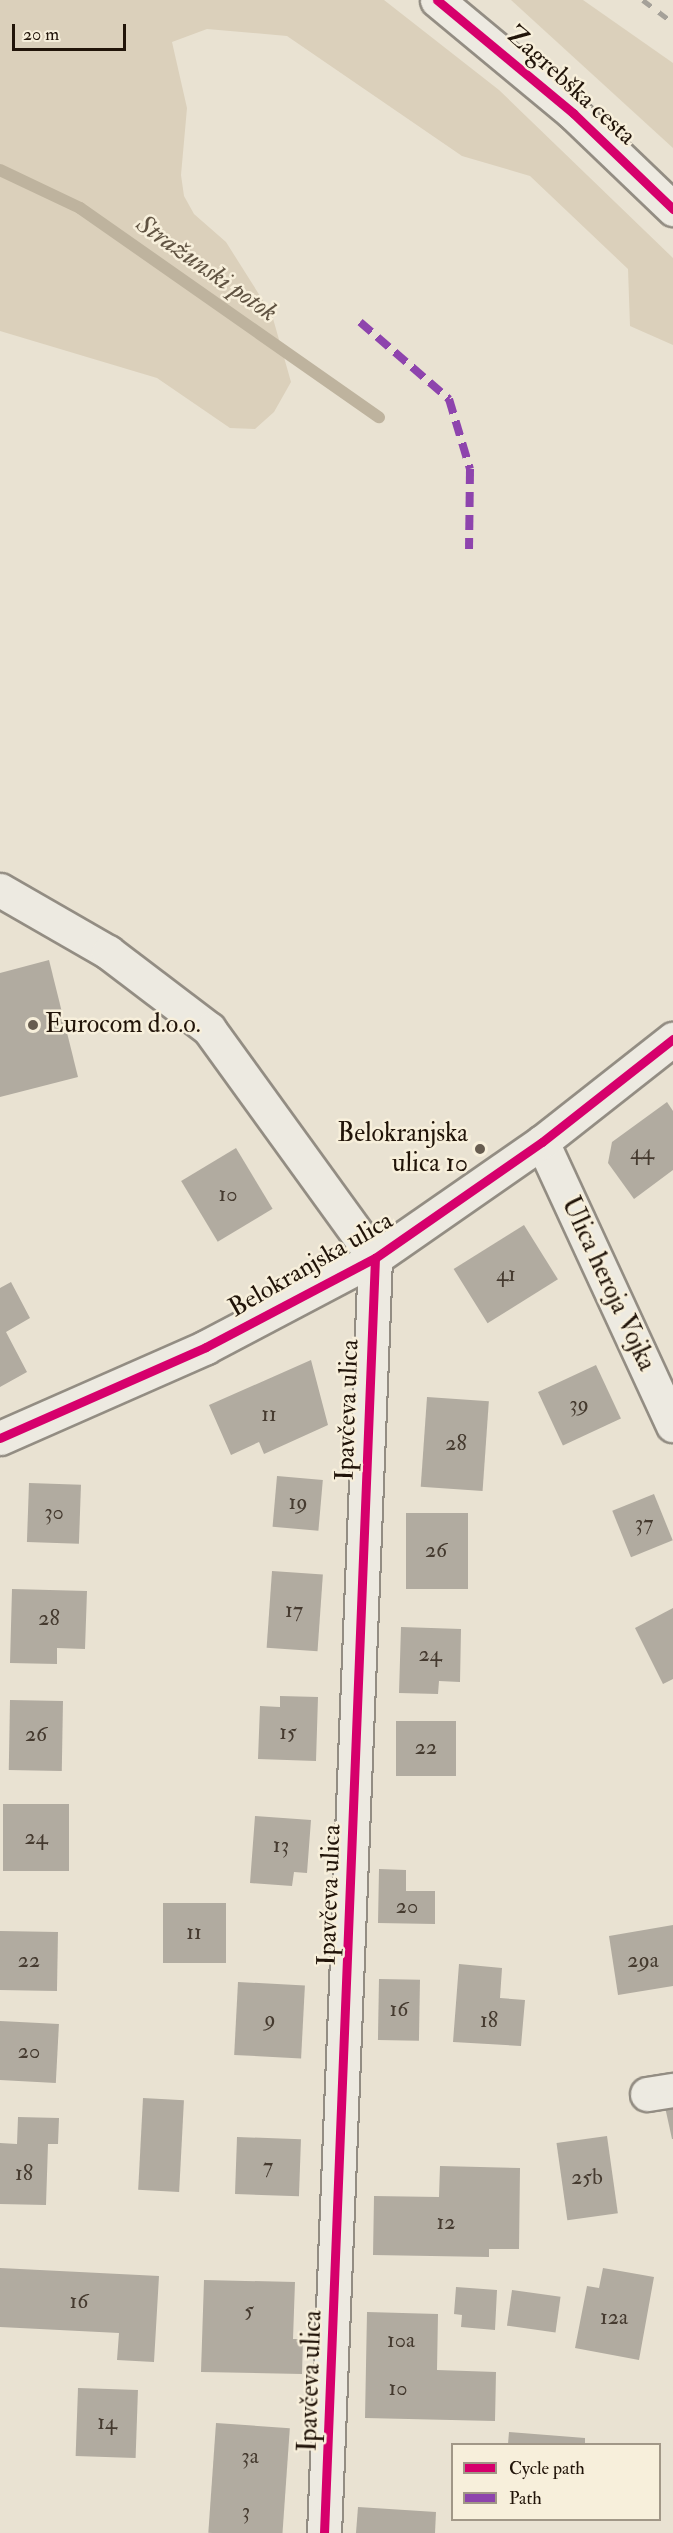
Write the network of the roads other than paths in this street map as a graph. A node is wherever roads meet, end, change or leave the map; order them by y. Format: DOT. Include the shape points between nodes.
graph roads {
  1 [pos="437,0"];
  2 [pos="673,209"];
  3 [pos="0,890"];
  4 [pos="673,1039"];
  5 [pos="542,1142"];
  6 [pos="375,1258"];
  7 [pos="673,1425"];
  8 [pos="0,1438"];
  9 [pos="324,2533"];
  1 -- 2 [label="street, Zagrebška cesta" via="565,105"];
  3 -- 6 [label="street" via="108,952 209,1029"];
  4 -- 5 [label="street, Belokranjska ulica"];
  5 -- 6 [label="street, Belokranjska ulica"];
  5 -- 7 [label="street, Ulica heroja Vojka"];
  6 -- 8 [label="street, Belokranjska ulica" via="206,1347"];
  6 -- 9 [label="street, Ipavčeva ulica"];
}
